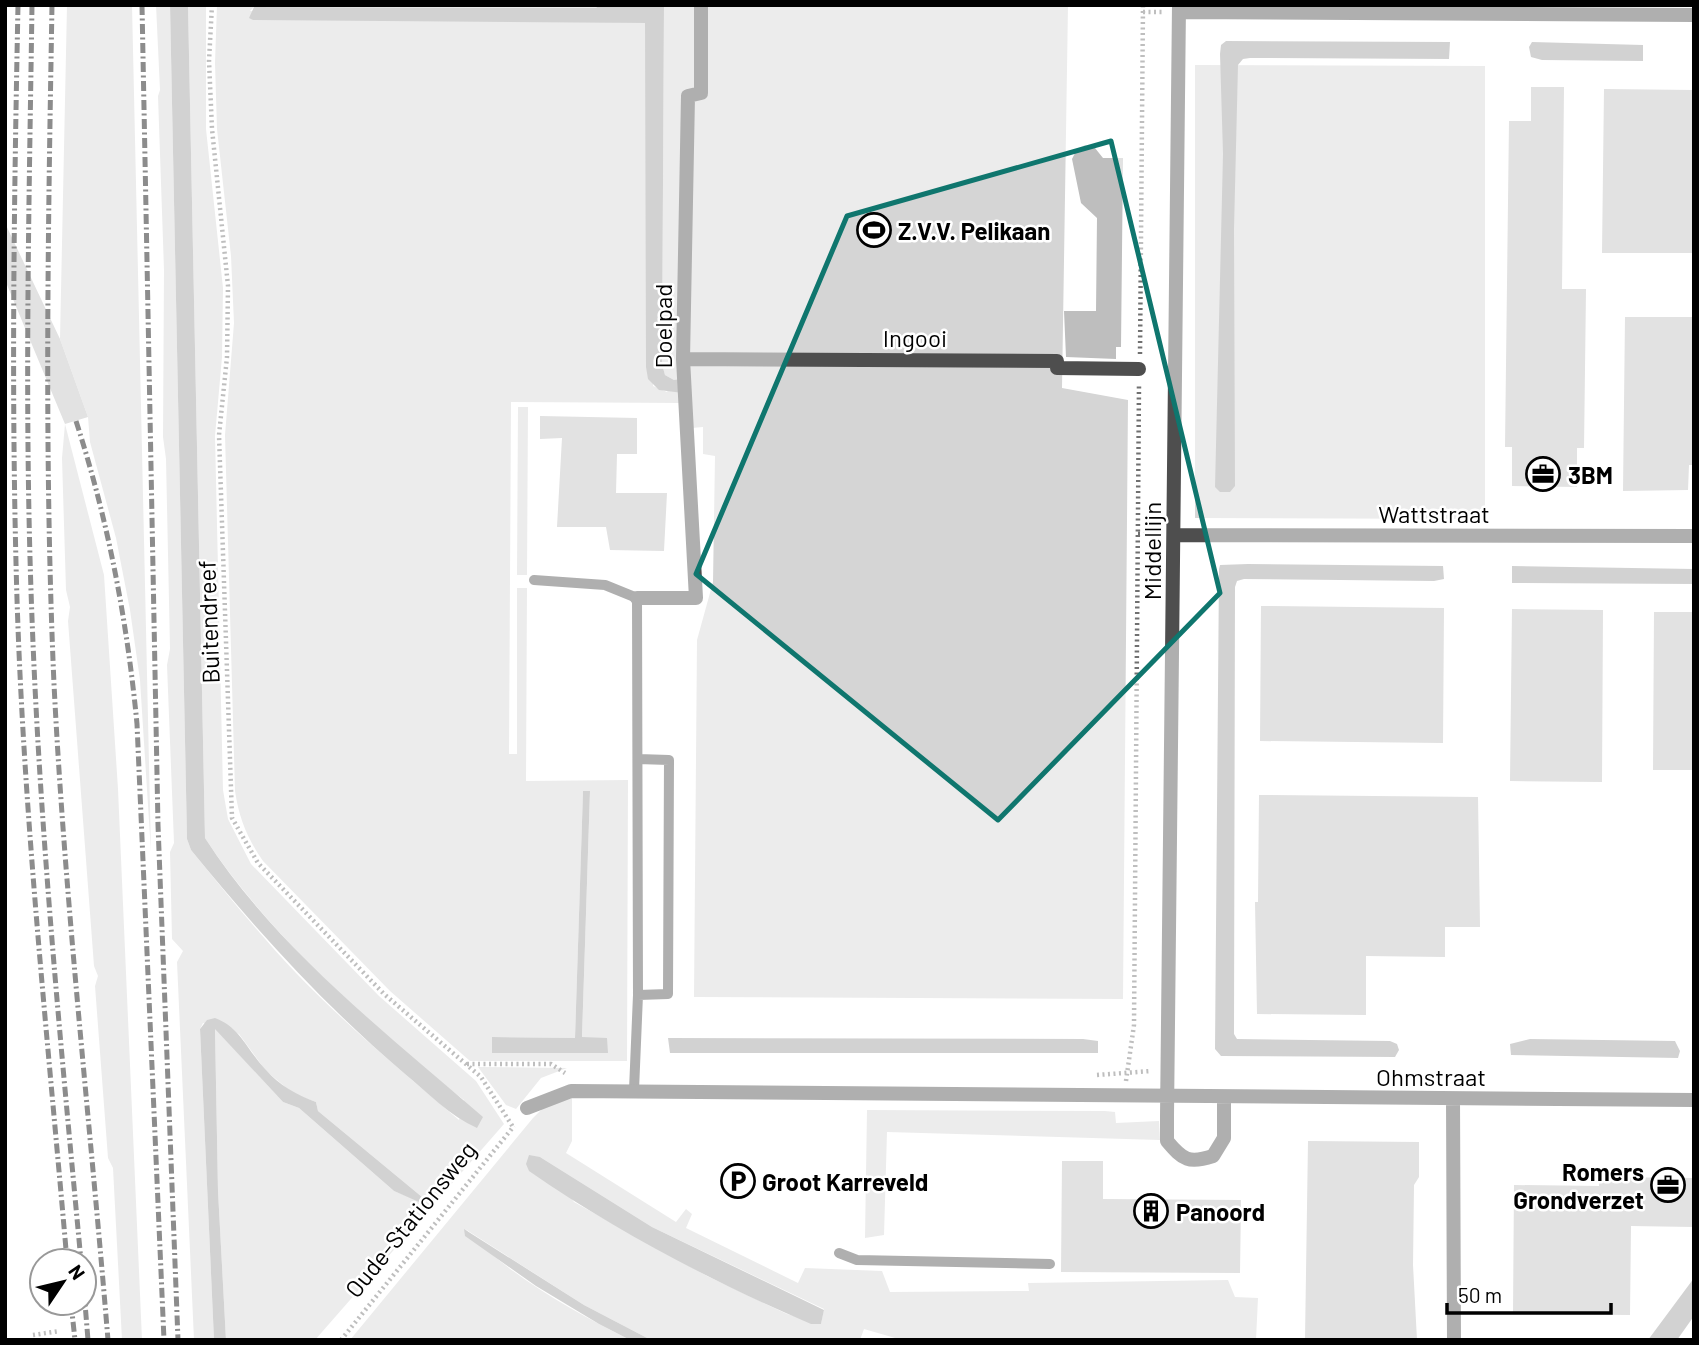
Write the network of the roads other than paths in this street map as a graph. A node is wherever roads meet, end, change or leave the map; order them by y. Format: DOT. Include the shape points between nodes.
graph roads {
  1 [pos="701,5"];
  2 [pos="1180,9"];
  3 [pos="1694,15"];
  4 [pos="683,359"];
  5 [pos="1139,369"];
  6 [pos="1174,535"];
  7 [pos="1694,536"];
  8 [pos="534,580"];
  9 [pos="637,598"];
  10 [pos="638,759"];
  11 [pos="638,995"];
  12 [pos="634,1090"];
  13 [pos="1167,1097"];
  14 [pos="1224,1097"];
  15 [pos="1453,1099"];
  16 [pos="1694,1100"];
  17 [pos="527,1108"];
  18 [pos="839,1253"];
  19 [pos="1050,1264"];
  20 [pos="1454,1340"];
  1 -- 4 [label="street, Doelpad" via="701,93 688,96"];
  2 -- 3 [label="street"];
  2 -- 6 [label="street, Middellijn"];
  4 -- 5 [label="street, Ingooi" via="1057,361 1057,368"];
  4 -- 9 [label="street, Doelpad" via="696,598"];
  6 -- 7 [label="street, Wattstraat"];
  6 -- 13 [label="street, Middellijn"];
  8 -- 9 [label="lane" via="606,584"];
  9 -- 10 [label="lane"];
  10 -- 11 [label="lane"];
  10 -- 11 [label="lane" via="669,760 669,774 668,994"];
  11 -- 12 [label="lane"];
  12 -- 13 [label="street"];
  12 -- 17 [label="street" via="571,1091"];
  13 -- 14 [label="street, Ohmstraat"];
  13 -- 14 [label="street" via="1167,1141 1179,1156 1195,1162 1213,1156 1224,1138"];
  14 -- 15 [label="street, Ohmstraat"];
  15 -- 16 [label="street, Ohmstraat"];
  15 -- 20 [label="street"];
  18 -- 19 [label="lane" via="857,1260"];
}
